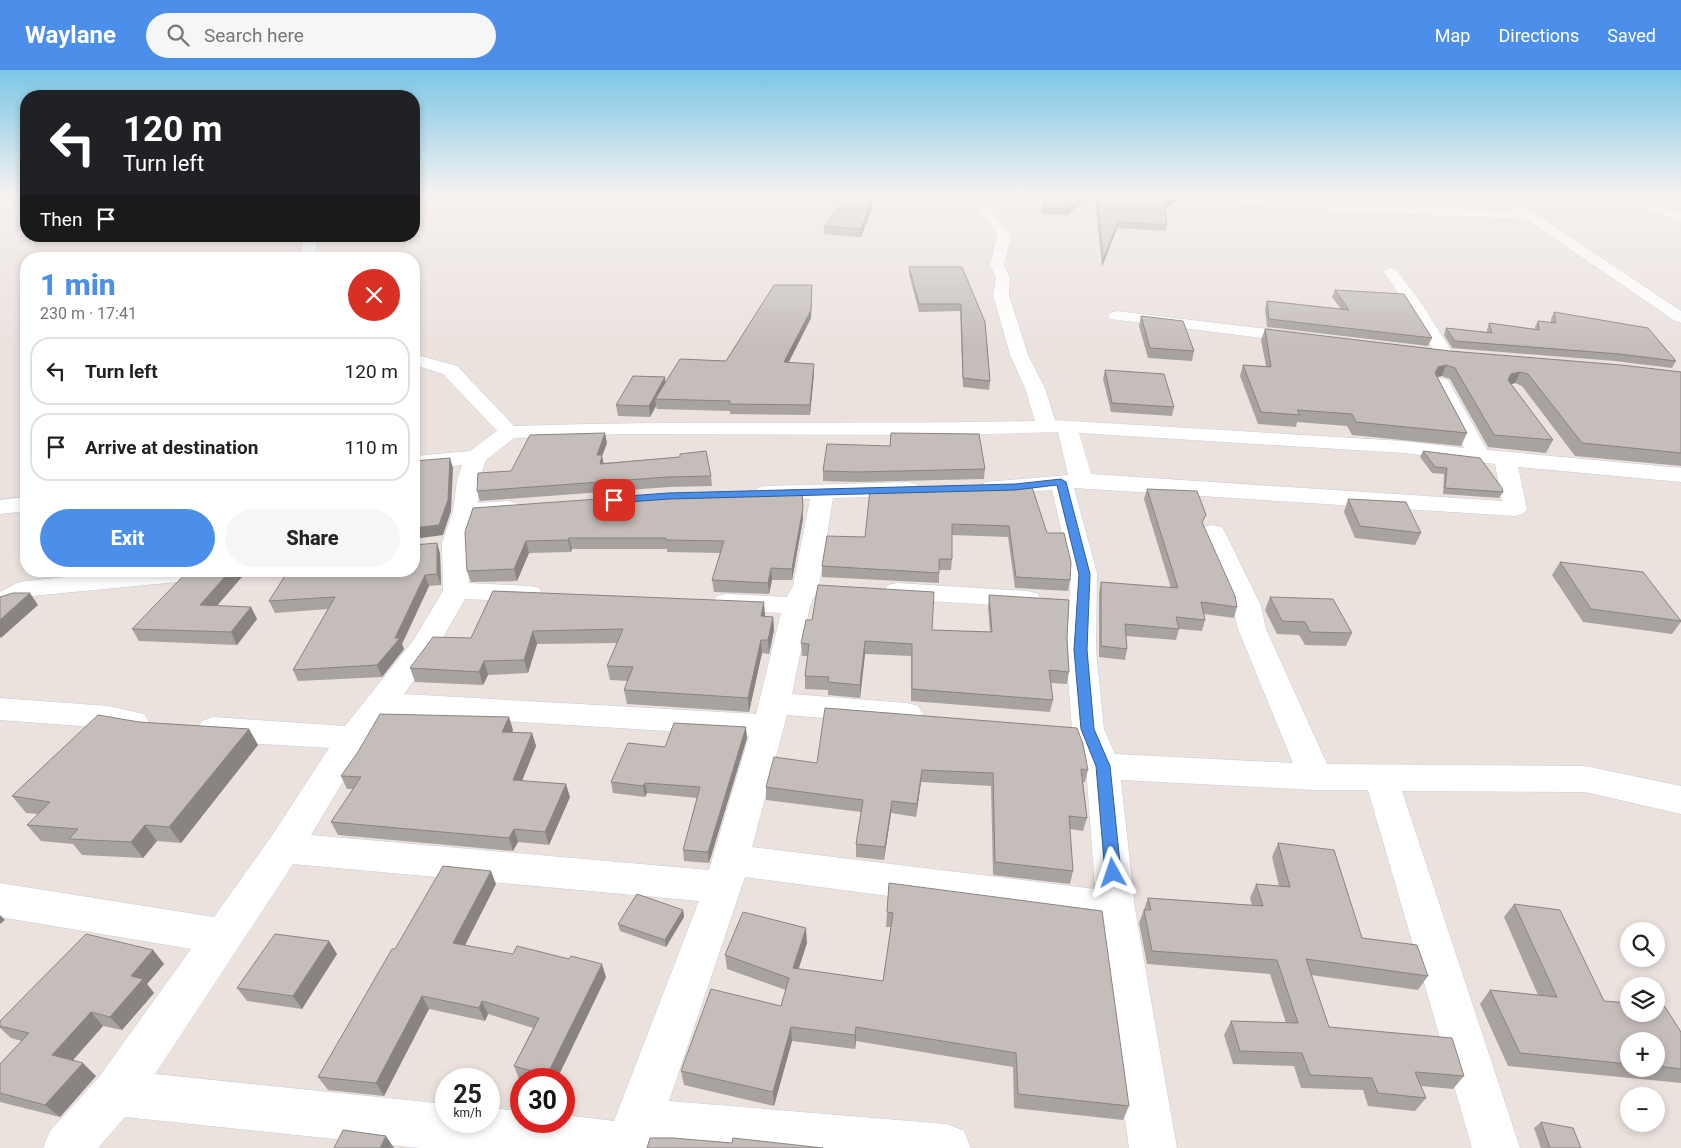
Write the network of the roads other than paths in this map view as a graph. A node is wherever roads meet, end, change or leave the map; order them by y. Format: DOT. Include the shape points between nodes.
graph roads {
  1 [pos="1002,246"];
  2 [pos="1575,246"];
  3 [pos="1391,272"];
  4 [pos="1116,316"];
  5 [pos="1681,318"];
  6 [pos="1318,340"];
  7 [pos="1426,353"];
  8 [pos="1445,355"];
  9 [pos="1464,357"];
  10 [pos="420,361"];
  11 [pos="1441,384"];
  12 [pos="1057,426"];
  13 [pos="510,432"];
  14 [pos="1552,443"];
  15 [pos="1479,455"];
  16 [pos="476,457"];
  17 [pos="1505,459"];
  18 [pos="420,463"];
  19 [pos="1568,464"];
  20 [pos="1681,475"];
  21 [pos="1071,481"];
  22 [pos="929,488"];
  23 [pos="967,488"];
  24 [pos="823,491"];
  25 [pos="746,494"];
  26 [pos="20,505"];
  27 [pos="530,506"];
  28 [pos="0,507"];
  29 [pos="465,511"];
  30 [pos="1213,532"];
  31 [pos="147,577"];
  32 [pos="875,590"];
  33 [pos="456,592"];
  34 [pos="809,593"];
  35 [pos="553,594"];
  36 [pos="0,601"];
  37 [pos="699,601"];
  38 [pos="1065,601"];
  39 [pos="379,703"];
  40 [pos="0,709"];
  41 [pos="771,715"];
  42 [pos="931,716"];
  43 [pos="353,738"];
  44 [pos="1103,766"];
  45 [pos="1316,777"];
  46 [pos="1381,778"];
  47 [pos="1681,800"];
  48 [pos="284,848"];
  49 [pos="726,874"];
  50 [pos="0,900"];
  51 [pos="1116,909"];
  52 [pos="222,936"];
  53 [pos="115,1093"];
  54 [pos="632,1139"];
  55 [pos="67,1148"];
  56 [pos="947,1148"];
  57 [pos="1153,1148"];
  58 [pos="1496,1148"];
  1 -- 12 [label="street" via="997,265 1003,277 1000,295 1019,355"];
  2 -- 5 [label="street"];
  3 -- 8 [label="street"];
  4 -- 6 [label="street"];
  7 -- 8 [label="street"];
  8 -- 9 [label="street"];
  10 -- 13 [label="street" via="450,370"];
  11 -- 15 [label="street"];
  12 -- 13 [label="street" via="956,429 624,428"];
  12 -- 15 [label="street" via="1403,447"];
  12 -- 21 [label="street"];
  13 -- 16 [label="street"];
  14 -- 19 [label="street"];
  15 -- 17 [label="street"];
  16 -- 18 [label="street"];
  16 -- 29 [label="street" via="468,480"];
  17 -- 19 [label="street"];
  17 -- 21 [label="street" via="1515,509"];
  19 -- 20 [label="street"];
  21 -- 23 [label="street"];
  21 -- 38 [label="street" via="1084,574"];
  22 -- 24 [label="street"];
  24 -- 25 [label="street"];
  24 -- 34 [label="street"];
  26 -- 28 [label="street"];
  27 -- 29 [label="street"];
  29 -- 33 [label="street" via="442,545"];
  30 -- 45 [label="street" via="1247,606 1252,629"];
  31 -- 36 [label="street" via="26,589"];
  32 -- 38 [label="street"];
  33 -- 35 [label="street"];
  33 -- 39 [label="street" via="424,646"];
  34 -- 37 [label="street"];
  34 -- 41 [label="street"];
  38 -- 44 [label="street" via="1080,650 1073,728"];
  39 -- 41 [label="street"];
  39 -- 43 [label="street"];
  40 -- 43 [label="street" via="108,717 174,727"];
  41 -- 42 [label="street"];
  41 -- 49 [label="street"];
  43 -- 48 [label="street"];
  44 -- 45 [label="street"];
  44 -- 51 [label="street"];
  45 -- 46 [label="street"];
  46 -- 47 [label="street" via="1585,779"];
  46 -- 58 [label="street"];
  48 -- 49 [label="street"];
  48 -- 52 [label="street"];
  49 -- 51 [label="street"];
  49 -- 54 [label="street"];
  50 -- 52 [label="street"];
  51 -- 57 [label="street"];
  52 -- 53 [label="street"];
  53 -- 54 [label="street"];
  53 -- 55 [label="street"];
  54 -- 56 [label="street"];
}
